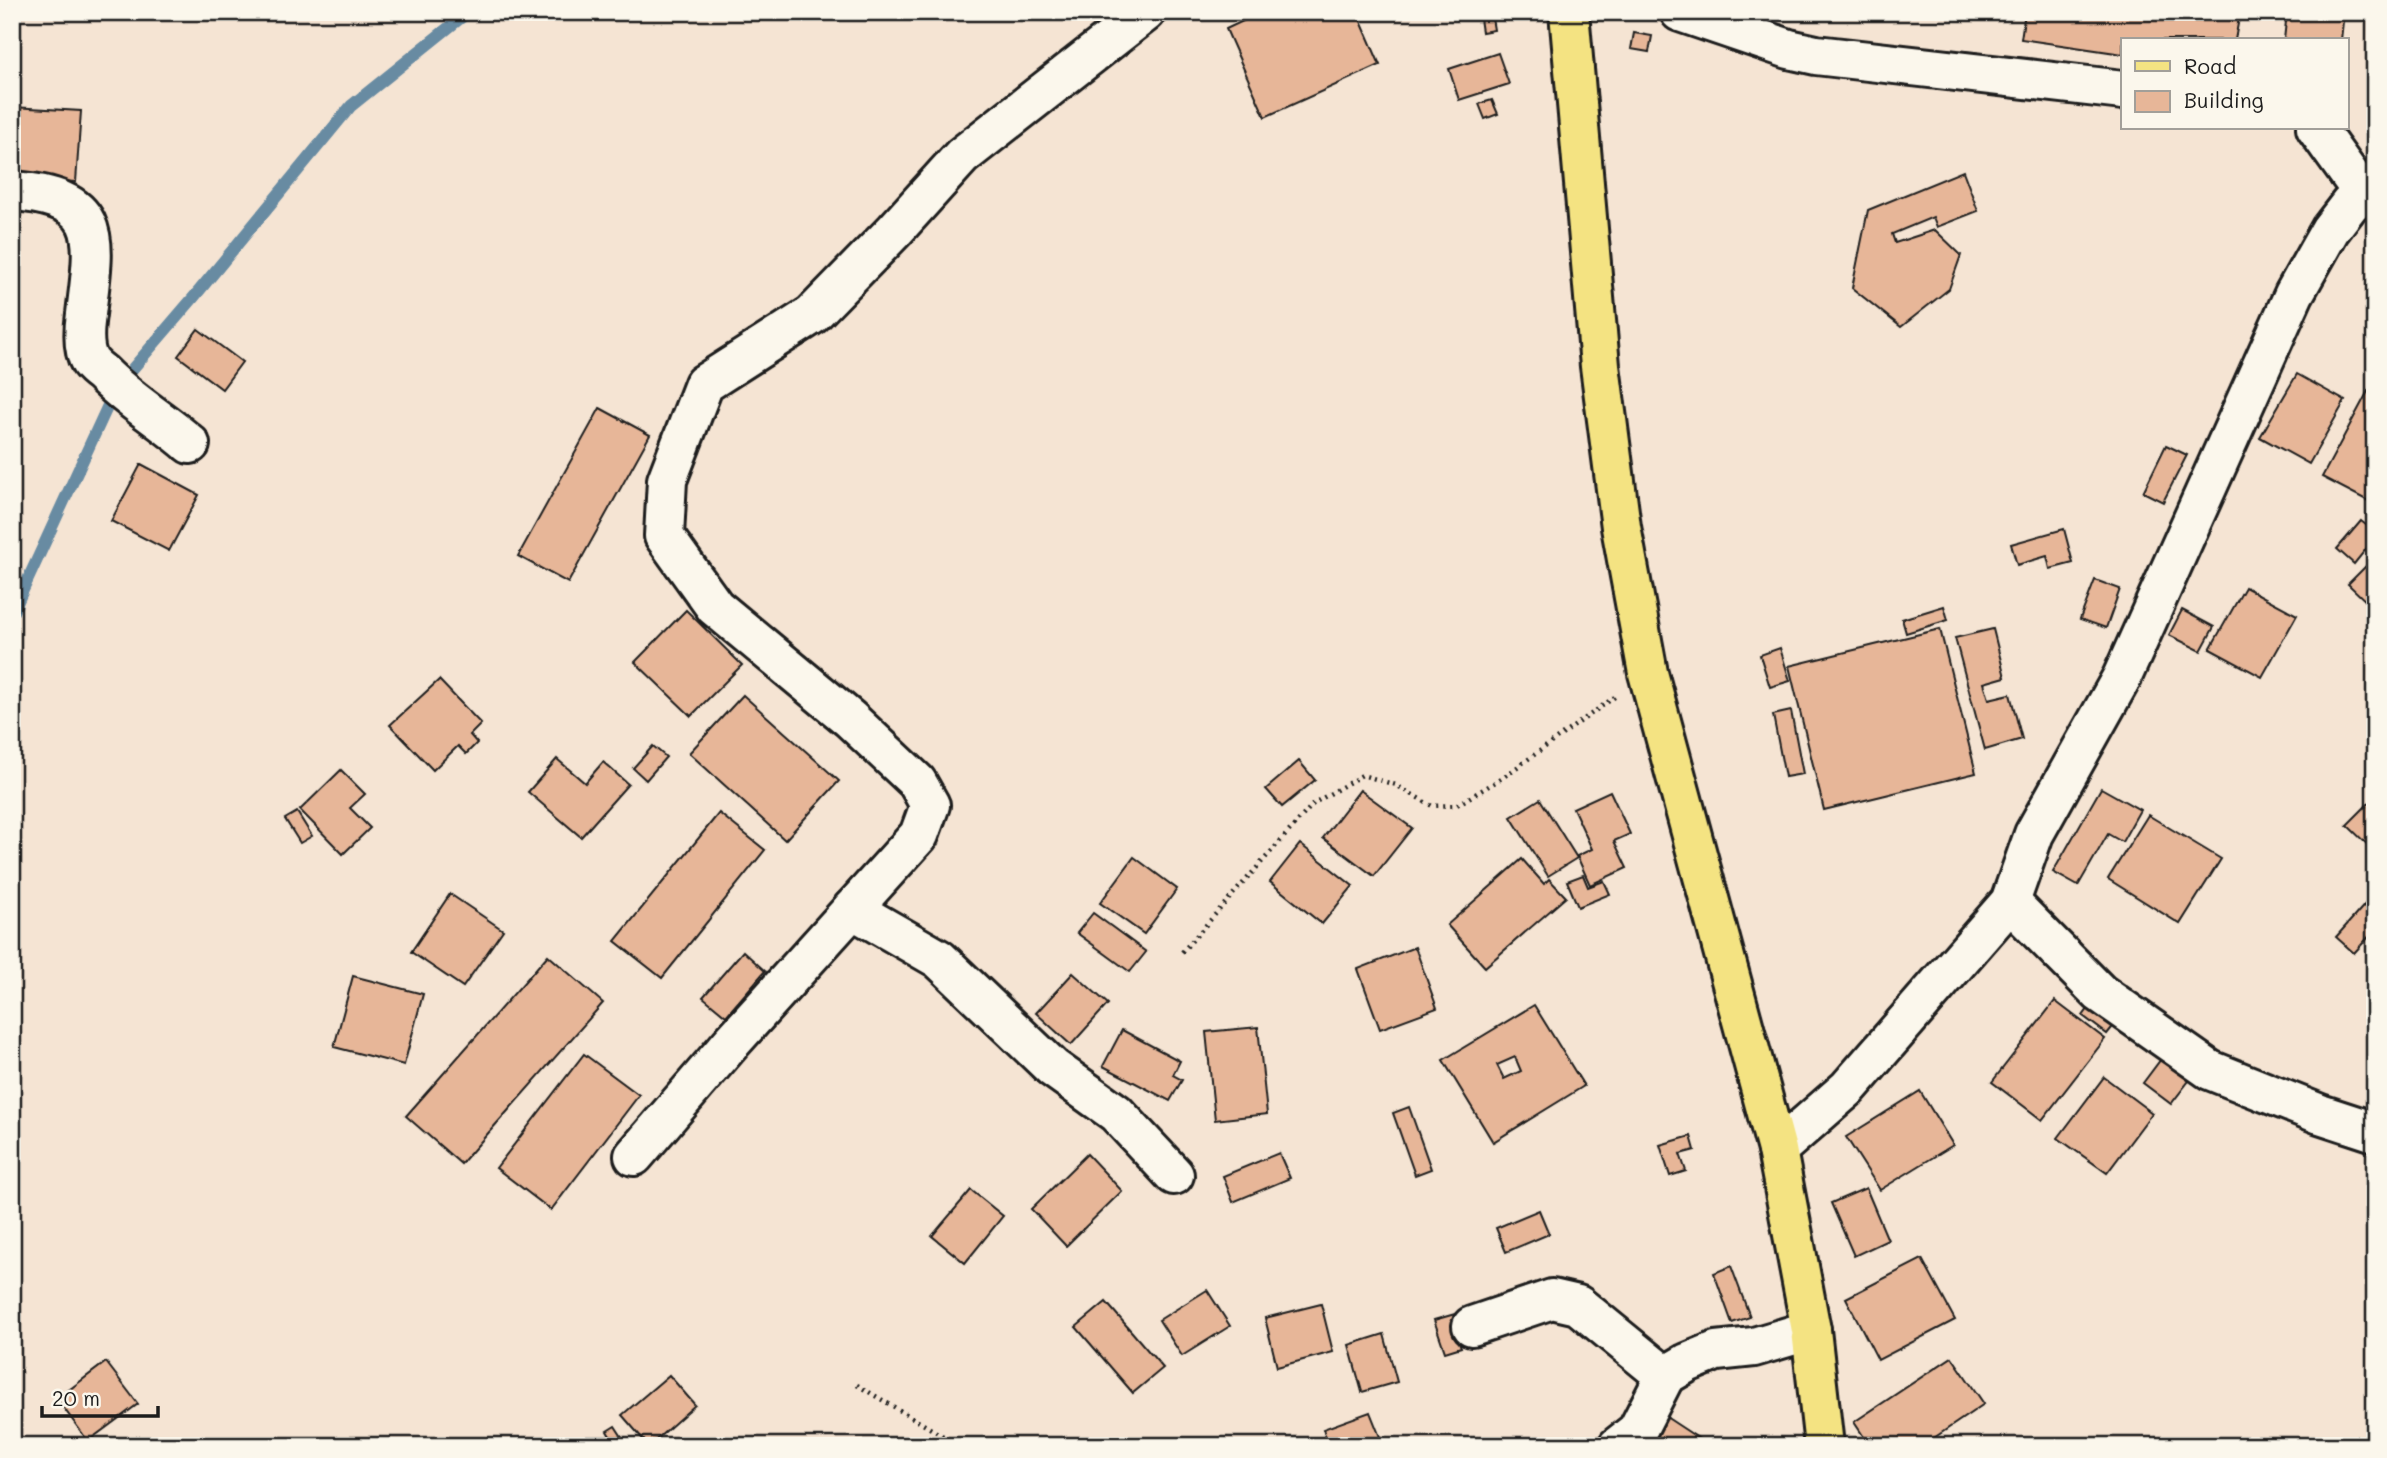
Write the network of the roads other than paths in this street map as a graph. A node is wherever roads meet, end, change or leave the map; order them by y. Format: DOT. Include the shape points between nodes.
graph roads {
  1 [pos="1146,12"];
  2 [pos="1569,12"];
  3 [pos="1680,12"];
  4 [pos="2121,90"];
  5 [pos="2317,130"];
  6 [pos="2373,186"];
  7 [pos="12,191"];
  8 [pos="190,444"];
  9 [pos="2010,902"];
  10 [pos="852,909"];
  11 [pos="2375,1132"];
  12 [pos="1777,1150"];
  13 [pos="634,1156"];
  14 [pos="1174,1175"];
  15 [pos="1472,1326"];
  16 [pos="1811,1330"];
  17 [pos="1665,1376"];
  18 [pos="1618,1446"];
  19 [pos="1824,1446"];
  1 -- 10 [label="street" via="962,156 812,314 704,384 667,481 664,536 715,607 850,719 917,782 930,805 919,835"];
  2 -- 12 [label="main road" via="1600,366 1621,527 1648,673"];
  3 -- 4 [label="street" via="1816,55"];
  5 -- 6 [label="street" via="2354,181"];
  6 -- 9 [label="street" via="2350,204 2330,230 2294,294 2123,677 2034,834"];
  7 -- 8 [label="street" via="67,201 87,222 93,253 84,334 89,361 116,388"];
  9 -- 11 [label="street" via="2100,993 2210,1070"];
  9 -- 12 [label="street" via="1848,1088"];
  10 -- 13 [label="street"];
  10 -- 14 [label="street" via="939,960 1053,1068 1115,1112"];
  12 -- 16 [label="main road"];
  15 -- 17 [label="street" via="1552,1299 1578,1305"];
  16 -- 17 [label="street" via="1754,1347 1716,1351"];
  16 -- 19 [label="main road"];
  17 -- 18 [label="street" via="1637,1431"];
}
